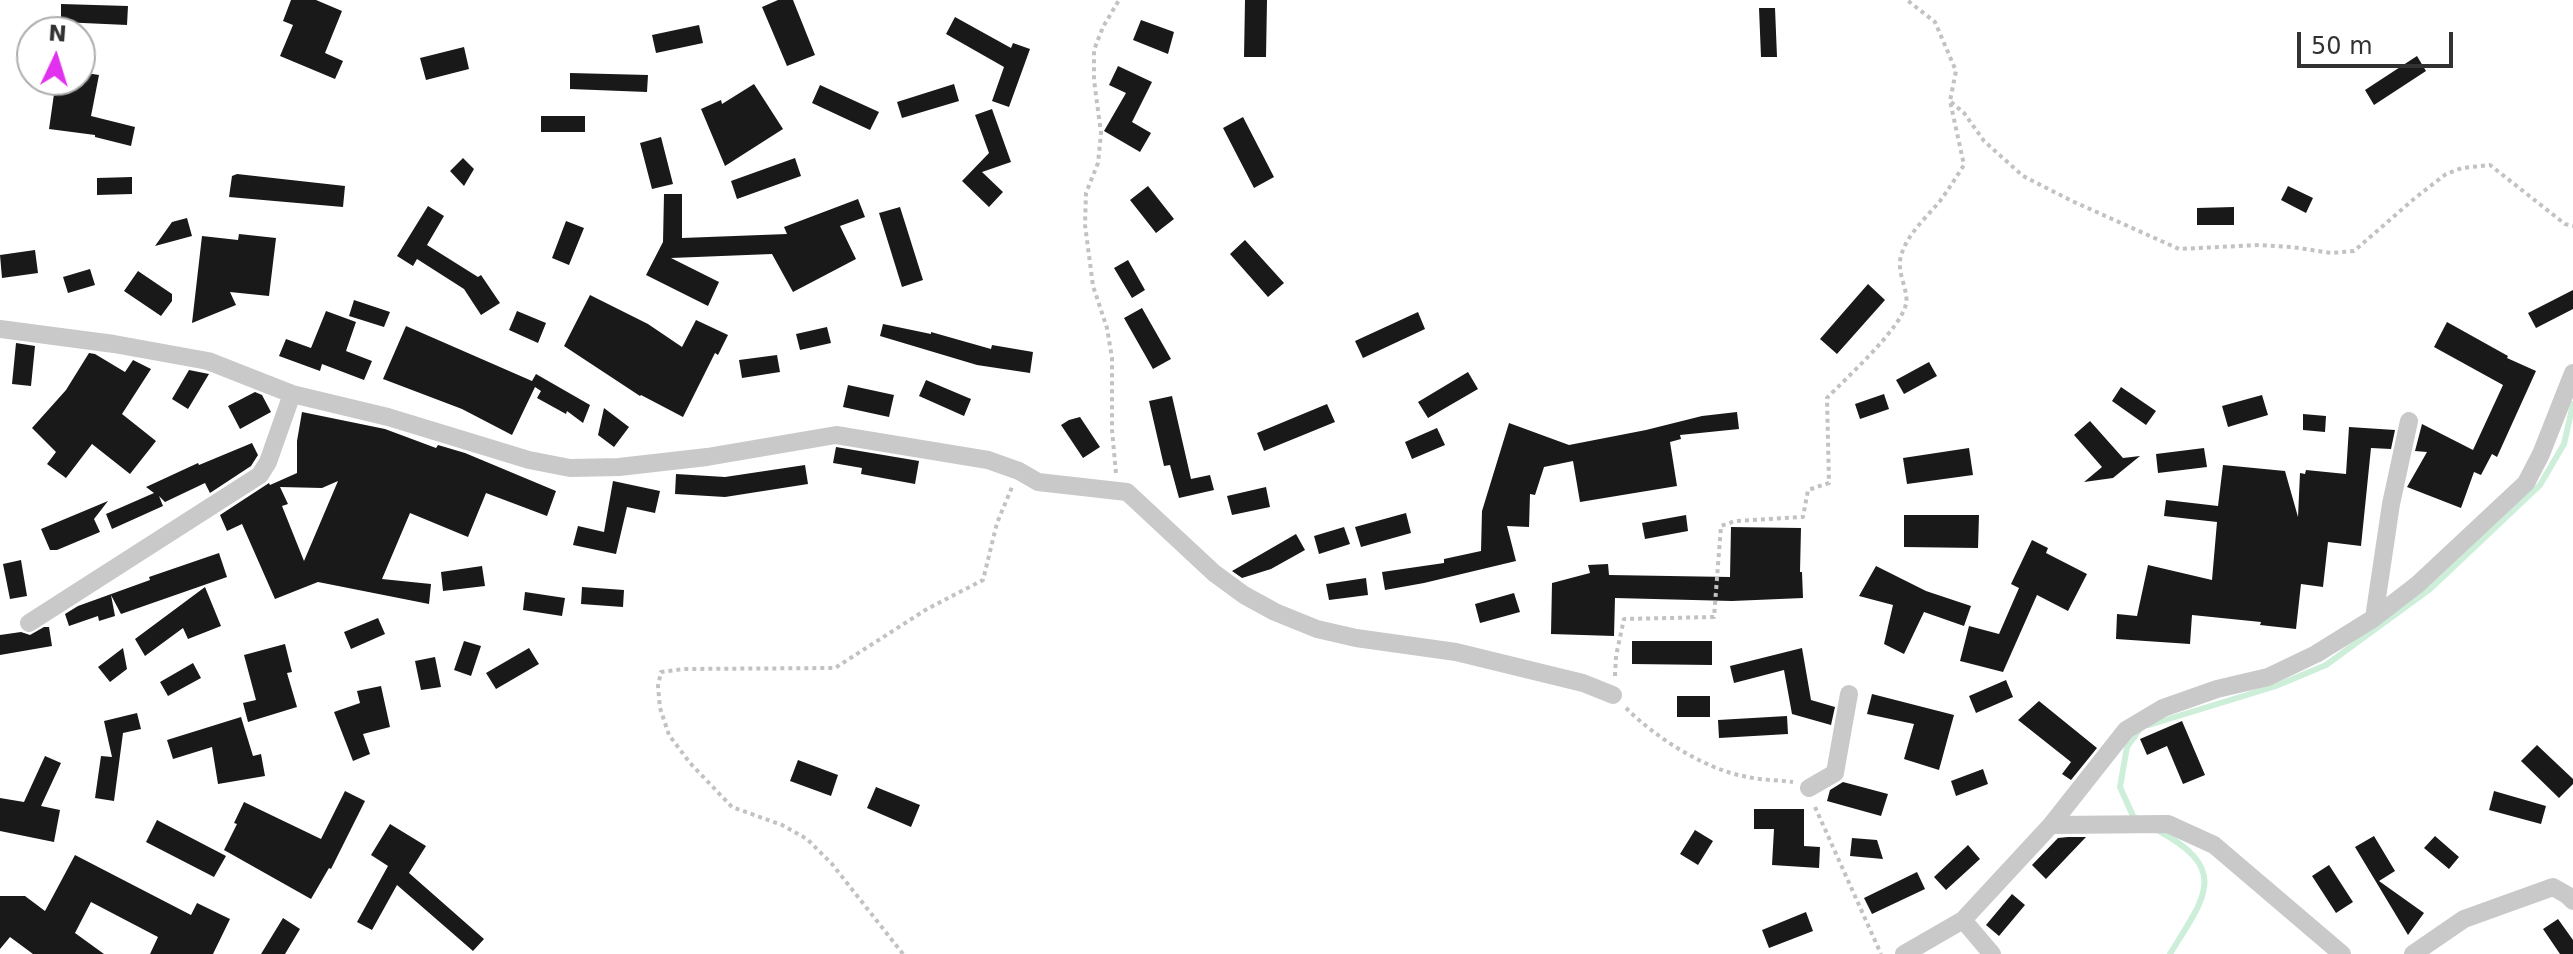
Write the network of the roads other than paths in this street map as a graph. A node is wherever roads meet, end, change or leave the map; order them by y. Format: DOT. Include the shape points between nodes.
graph roads {
  1 [pos="0,329"];
  2 [pos="2573,373"];
  3 [pos="292,394"];
  4 [pos="2409,421"];
  5 [pos="2374,618"];
  6 [pos="29,623"];
  7 [pos="1849,694"];
  8 [pos="1613,695"];
  9 [pos="1809,788"];
  10 [pos="2051,825"];
  11 [pos="2573,901"];
  12 [pos="1963,920"];
  13 [pos="1904,954"];
  14 [pos="1992,954"];
  15 [pos="2342,954"];
  16 [pos="2413,954"];
  1 -- 3 [label="street" via="208,361"];
  2 -- 5 [label="street" via="2526,483"];
  3 -- 6 [label="street" via="260,475"];
  3 -- 8 [label="street" via="570,468 707,457 836,435 988,460 1038,482 1127,492 1244,595 1317,629 1456,652"];
  4 -- 5 [label="street"];
  5 -- 10 [label="street" via="2268,677 2163,708 2126,730"];
  7 -- 9 [label="street" via="1835,773"];
  10 -- 12 [label="street"];
  10 -- 15 [label="street" via="2168,824 2214,845"];
  11 -- 16 [label="street" via="2553,887 2464,919"];
  12 -- 13 [label="street"];
  12 -- 14 [label="street"];
}
